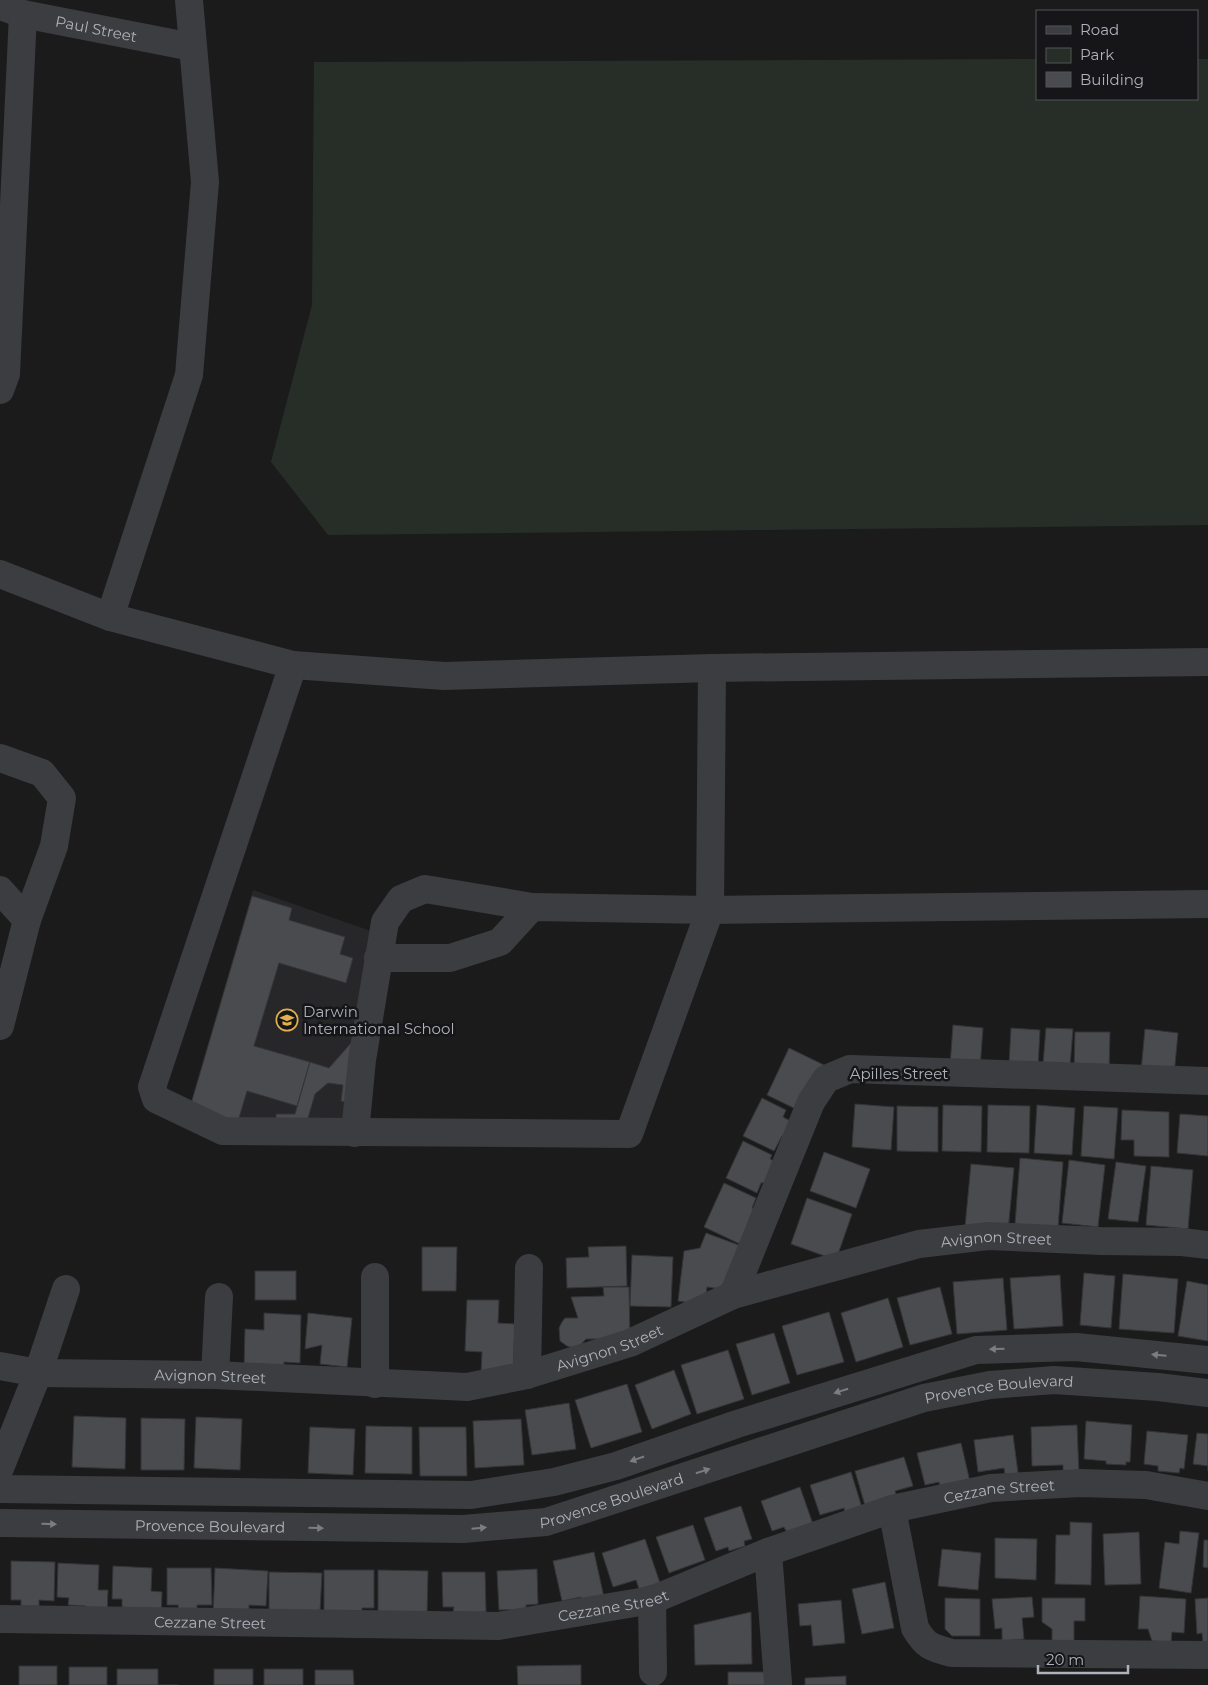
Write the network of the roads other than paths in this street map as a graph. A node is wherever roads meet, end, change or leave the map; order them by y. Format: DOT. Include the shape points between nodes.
graph roads {
  1 [pos="189,0"];
  2 [pos="11,10"];
  3 [pos="192,47"];
  4 [pos="7,193"];
  5 [pos="2,378"];
  6 [pos="0,574"];
  7 [pos="110,617"];
  8 [pos="1208,662"];
  9 [pos="293,665"];
  10 [pos="712,668"];
  11 [pos="0,758"];
  12 [pos="0,890"];
  13 [pos="1208,904"];
  14 [pos="532,907"];
  15 [pos="710,910"];
  16 [pos="27,920"];
  17 [pos="378,958"];
  18 [pos="0,1026"];
  19 [pos="1208,1081"];
  20 [pos="355,1133"];
  21 [pos="1208,1245"];
  22 [pos="529,1268"];
  23 [pos="376,1277"];
  24 [pos="66,1290"];
  25 [pos="733,1295"];
  26 [pos="219,1297"];
  27 [pos="1208,1360"];
  28 [pos="0,1366"];
  29 [pos="38,1373"];
  30 [pos="215,1375"];
  31 [pos="527,1375"];
  32 [pos="375,1384"];
  33 [pos="1208,1393"];
  34 [pos="0,1468"];
  35 [pos="0,1489"];
  36 [pos="1208,1496"];
  37 [pos="892,1508"];
  38 [pos="0,1523"];
  39 [pos="768,1552"];
  40 [pos="652,1600"];
  41 [pos="0,1619"];
  42 [pos="1208,1655"];
  43 [pos="653,1672"];
  44 [pos="778,1683"];
  1 -- 3 [label="street"];
  2 -- 3 [label="street, Paul Street"];
  2 -- 4 [label="street"];
  3 -- 7 [label="street" via="205,182 189,375"];
  4 -- 5 [label="street"];
  6 -- 7 [label="street"];
  7 -- 9 [label="street"];
  8 -- 10 [label="street"];
  9 -- 10 [label="street" via="444,676"];
  9 -- 20 [label="street" via="152,1087 156,1099 222,1131"];
  10 -- 15 [label="street"];
  11 -- 16 [label="street" via="42,773 62,798 54,846"];
  12 -- 16 [label="street"];
  13 -- 15 [label="street"];
  14 -- 15 [label="street"];
  14 -- 17 [label="street" via="500,942 450,958"];
  14 -- 17 [label="street" via="425,889 401,899 385,922"];
  15 -- 20 [label="street" via="629,1134"];
  16 -- 18 [label="street"];
  17 -- 20 [label="street" via="362,1060"];
  19 -- 25 [label="street, Apilles Street" via="850,1069 826,1079 810,1102"];
  21 -- 25 [label="street, Avignon Street" via="988,1236 919,1244"];
  22 -- 31 [label="street"];
  23 -- 32 [label="street"];
  24 -- 29 [label="street"];
  25 -- 31 [label="street, Avignon Street" via="630,1343"];
  26 -- 30 [label="street"];
  27 -- 35 [label="street, Provence Boulevard, one-way" via="1076,1347 976,1350 853,1387 616,1466 554,1482 471,1495"];
  28 -- 29 [label="street, Avignon Street"];
  29 -- 30 [label="street, Avignon Street"];
  29 -- 34 [label="street"];
  30 -- 32 [label="street, Avignon Street"];
  31 -- 32 [label="street, Avignon Street" via="467,1387"];
  38 -- 33 [label="street, Provence Boulevard, one-way" via="463,1530 546,1522 924,1398 990,1385 1054,1380"];
  36 -- 37 [label="street, Cezzane Street" via="1146,1485 1070,1484 991,1488"];
  37 -- 39 [label="street, Cezzane Street"];
  37 -- 42 [label="street" via="915,1628 923,1642 936,1649 952,1653"];
  39 -- 40 [label="street, Cezzane Street"];
  39 -- 44 [label="street"];
  40 -- 41 [label="street, Cezzane Street" via="498,1626"];
  40 -- 43 [label="street"];
}
